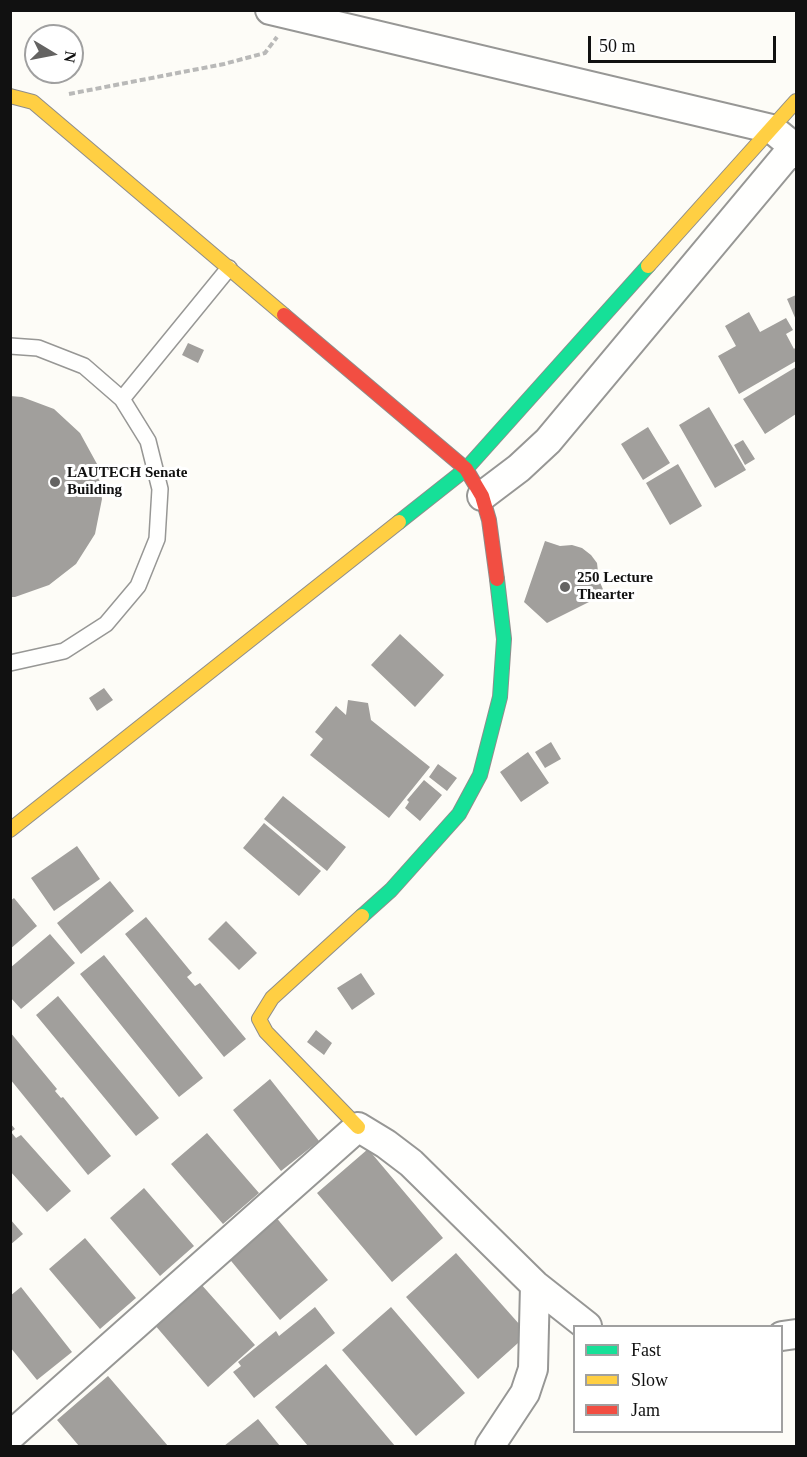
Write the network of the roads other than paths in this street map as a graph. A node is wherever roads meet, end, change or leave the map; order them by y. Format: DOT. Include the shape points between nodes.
graph roads {
  1 [pos="282,14"];
  2 [pos="10,96"];
  3 [pos="796,101"];
  4 [pos="772,129"];
  5 [pos="796,148"];
  6 [pos="229,268"];
  7 [pos="10,346"];
  8 [pos="122,399"];
  9 [pos="466,469"];
  10 [pos="482,496"];
  11 [pos="10,663"];
  12 [pos="10,830"];
  13 [pos="358,1127"];
  14 [pos="535,1285"];
  15 [pos="586,1325"];
  16 [pos="10,1436"];
  17 [pos="490,1446"];
  1 -- 4 [label="street"];
  2 -- 6 [label="street" via="33,102"];
  3 -- 4 [label="street"];
  4 -- 5 [label="street"];
  4 -- 9 [label="street"];
  5 -- 10 [label="street" via="548,441"];
  6 -- 8 [label="lane"];
  6 -- 9 [label="street"];
  7 -- 8 [label="lane" via="38,348 84,366"];
  8 -- 11 [label="lane" via="148,441 160,489 157,539 138,586 106,624 64,651"];
  9 -- 10 [label="street"];
  9 -- 12 [label="street"];
  10 -- 13 [label="street" via="494,548 504,639 500,698 480,775 459,814 391,890 272,998 259,1019 266,1032"];
  13 -- 14 [label="street" via="411,1163"];
  13 -- 16 [label="street"];
  14 -- 15 [label="street"];
  14 -- 17 [label="street" via="533,1369 525,1393"];
}
